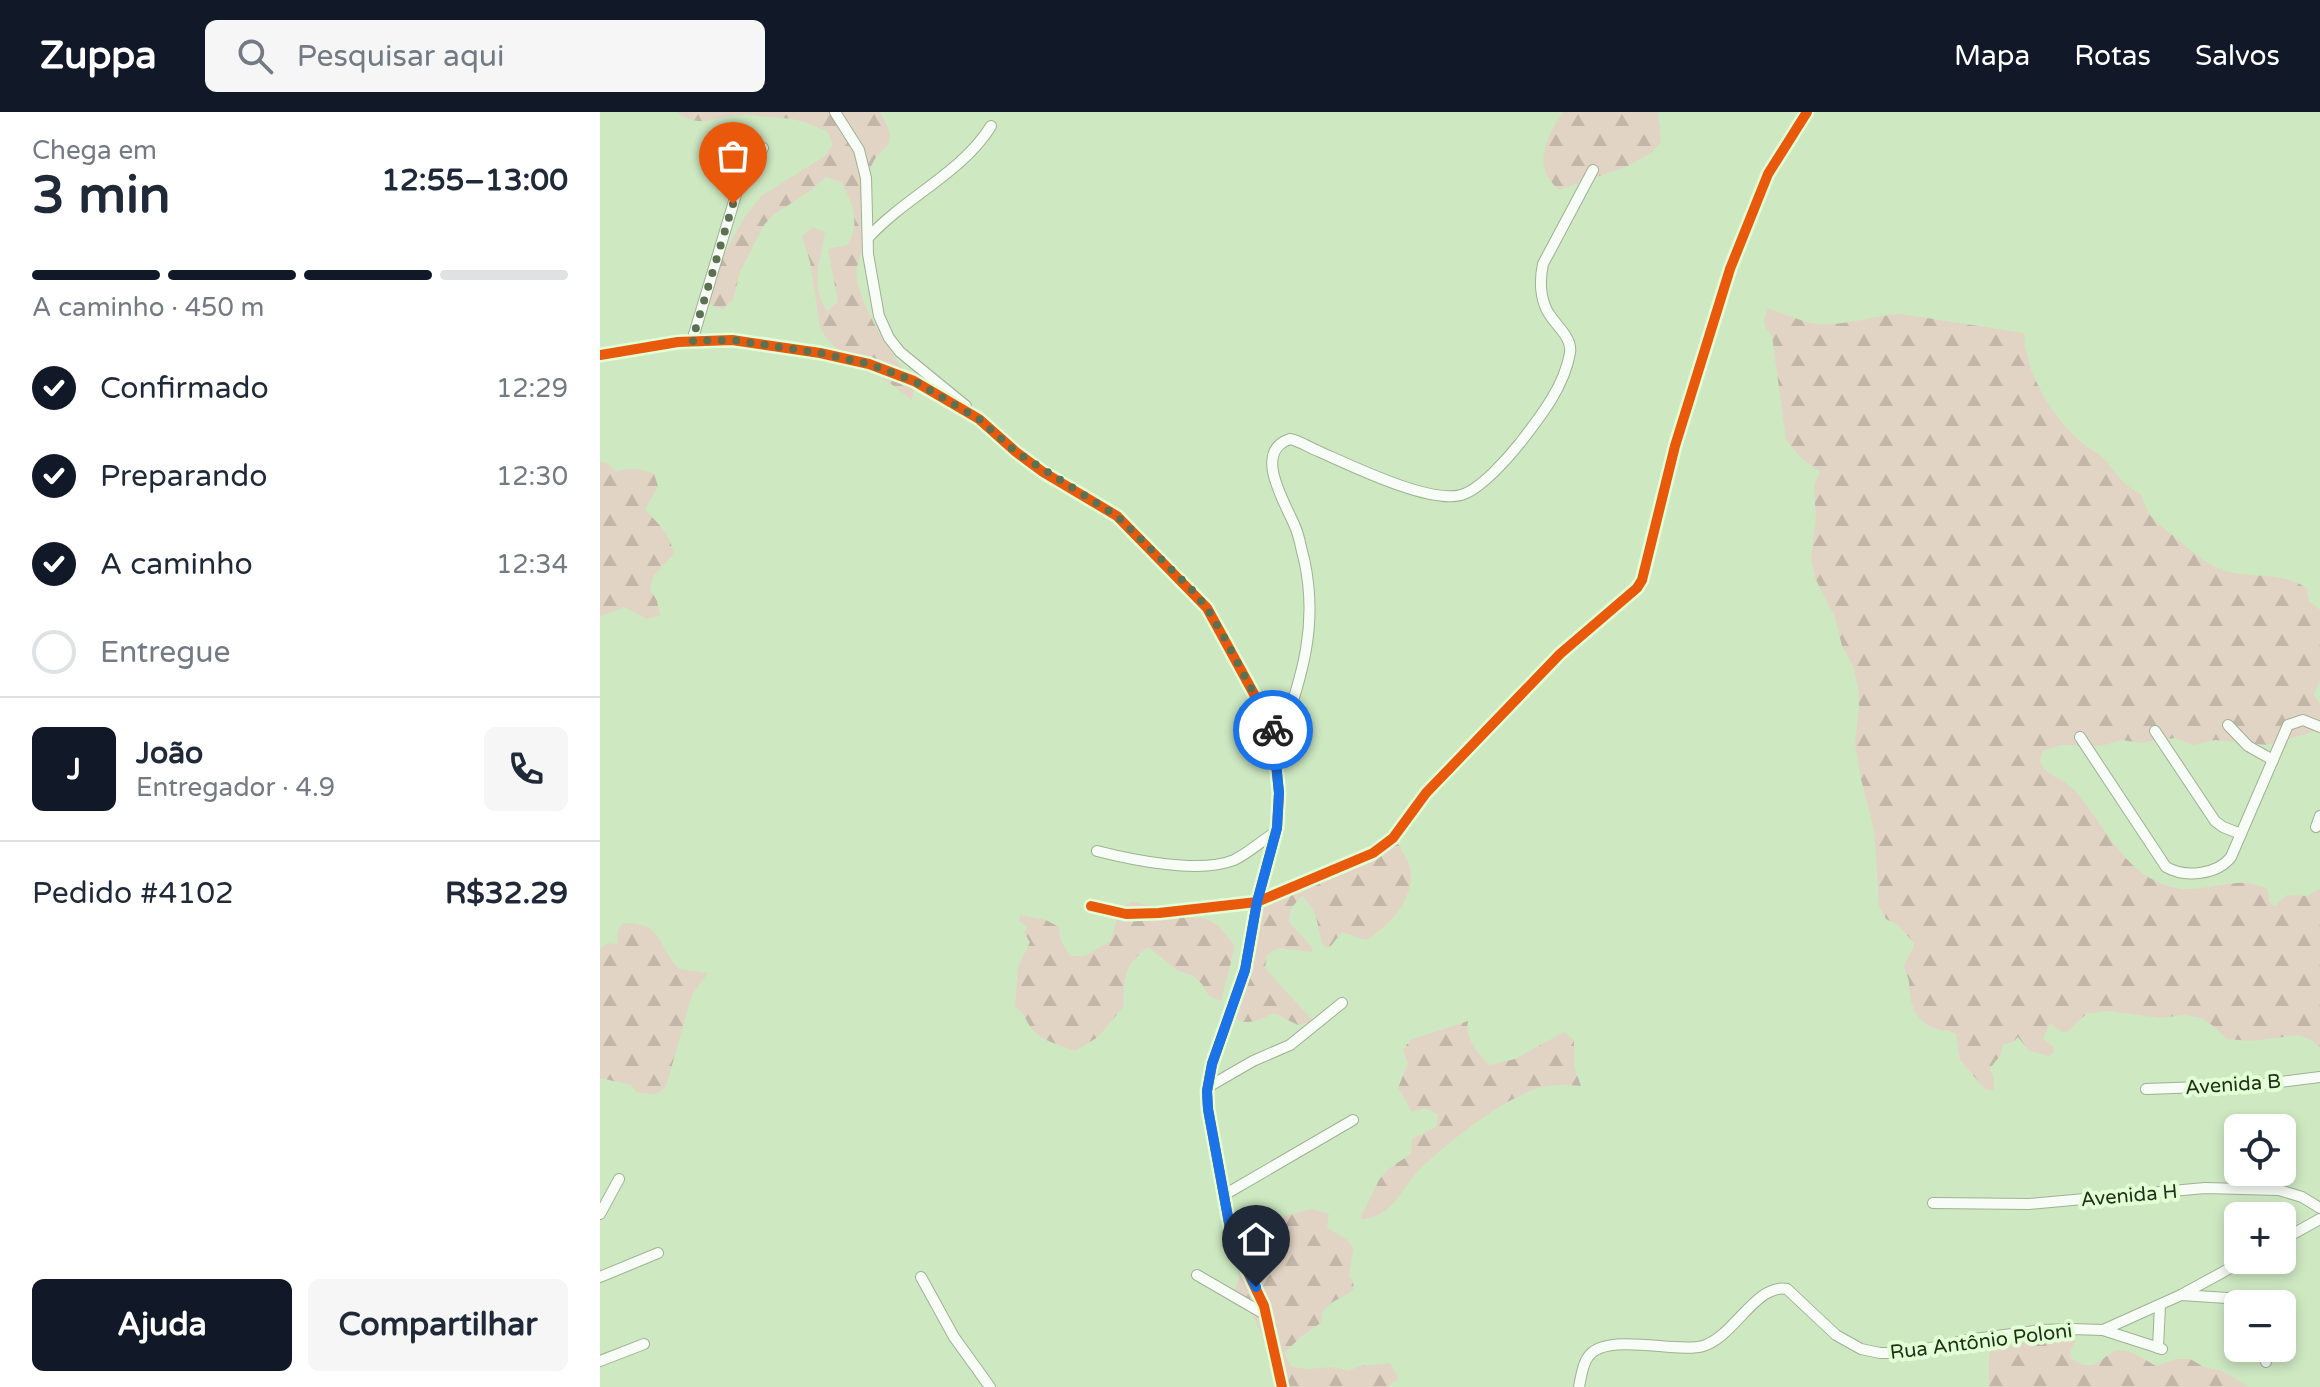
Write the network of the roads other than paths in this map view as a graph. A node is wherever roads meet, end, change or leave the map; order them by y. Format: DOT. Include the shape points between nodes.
graph roads {
  1 [pos="835,112"];
  2 [pos="1807,112"];
  3 [pos="991,126"];
  4 [pos="763,148"];
  5 [pos="1593,170"];
  6 [pos="868,238"];
  7 [pos="692,341"];
  8 [pos="600,355"];
  9 [pos="979,419"];
  10 [pos="2228,725"];
  11 [pos="2320,727"];
  12 [pos="2155,731"];
  13 [pos="2080,737"];
  14 [pos="1276,751"];
  15 [pos="2273,760"];
  16 [pos="1276,832"];
  17 [pos="2241,834"];
  18 [pos="1097,851"];
  19 [pos="1257,902"];
  20 [pos="1091,906"];
  21 [pos="1342,1003"];
  22 [pos="2320,1077"];
  23 [pos="1208,1087"];
  24 [pos="2146,1089"];
  25 [pos="1353,1120"];
  26 [pos="619,1179"];
  27 [pos="1224,1195"];
  28 [pos="1933,1203"];
  29 [pos="2320,1208"];
  30 [pos="600,1214"];
  31 [pos="2320,1219"];
  32 [pos="2296,1232"];
  33 [pos="658,1253"];
  34 [pos="2224,1271"];
  35 [pos="1197,1275"];
  36 [pos="2215,1276"];
  37 [pos="600,1277"];
  38 [pos="921,1277"];
  39 [pos="2181,1295"];
  40 [pos="2218,1298"];
  41 [pos="2224,1298"];
  42 [pos="2160,1305"];
  43 [pos="1266,1315"];
  44 [pos="2103,1330"];
  45 [pos="644,1344"];
  46 [pos="600,1361"];
  47 [pos="990,1387"];
  48 [pos="1282,1387"];
  49 [pos="1579,1387"];
  1 -- 6 [label="street" via="859,150 866,178"];
  2 -- 19 [label="street" via="1768,174 1730,269 1637,588 1560,654 1426,793 1385,845"];
  3 -- 6 [label="street" via="972,153 887,217"];
  4 -- 7 [label="street" via="738,188"];
  5 -- 14 [label="street" via="1541,276 1545,307 1569,343 1566,364 1539,419 1473,489 1449,496 1418,492 1290,439 1273,452 1273,472 1298,533 1311,598 1305,659"];
  6 -- 9 [label="street" via="879,316 889,338"];
  7 -- 8 [label="street"];
  7 -- 9 [label="street" via="732,340 869,364 914,381"];
  9 -- 14 [label="street" via="1016,452 1117,516 1191,589 1219,628 1272,727"];
  10 -- 15 [label="street" via="2248,746"];
  11 -- 15 [label="street" via="2303,720 2288,725"];
  12 -- 17 [label="street" via="2215,821"];
  13 -- 17 [label="street" via="2169,870 2213,872 2231,857"];
  14 -- 16 [label="street"];
  15 -- 17 [label="street"];
  16 -- 18 [label="street" via="1221,863 1144,863"];
  16 -- 19 [label="street"];
  19 -- 20 [label="street" via="1126,914"];
  19 -- 23 [label="street" via="1245,970"];
  21 -- 23 [label="street" via="1290,1045"];
  22 -- 24 [label="street, Avenida B"];
  23 -- 27 [label="street"];
  25 -- 27 [label="street"];
  26 -- 30 [label="street"];
  27 -- 43 [label="street" via="1232,1239"];
  28 -- 29 [label="street, Avenida H" via="2029,1204 2205,1188 2279,1190"];
  31 -- 32 [label="street"];
  33 -- 37 [label="street"];
  34 -- 36 [label="street"];
  35 -- 43 [label="street"];
  36 -- 39 [label="street"];
  36 -- 40 [label="street"];
  38 -- 47 [label="street"];
  39 -- 40 [label="street"];
  39 -- 42 [label="street"];
  40 -- 41 [label="street"];
  42 -- 44 [label="street"];
  42 -- 44 [label="street, Rua Antônio Poloni" via="2160,1348"];
  43 -- 48 [label="street"];
  44 -- 49 [label="street, Rua Antônio Poloni" via="2042,1330 1880,1353 1836,1335 1781,1288 1763,1295 1719,1339 1700,1347 1594,1351"];
  45 -- 46 [label="street"];
}
